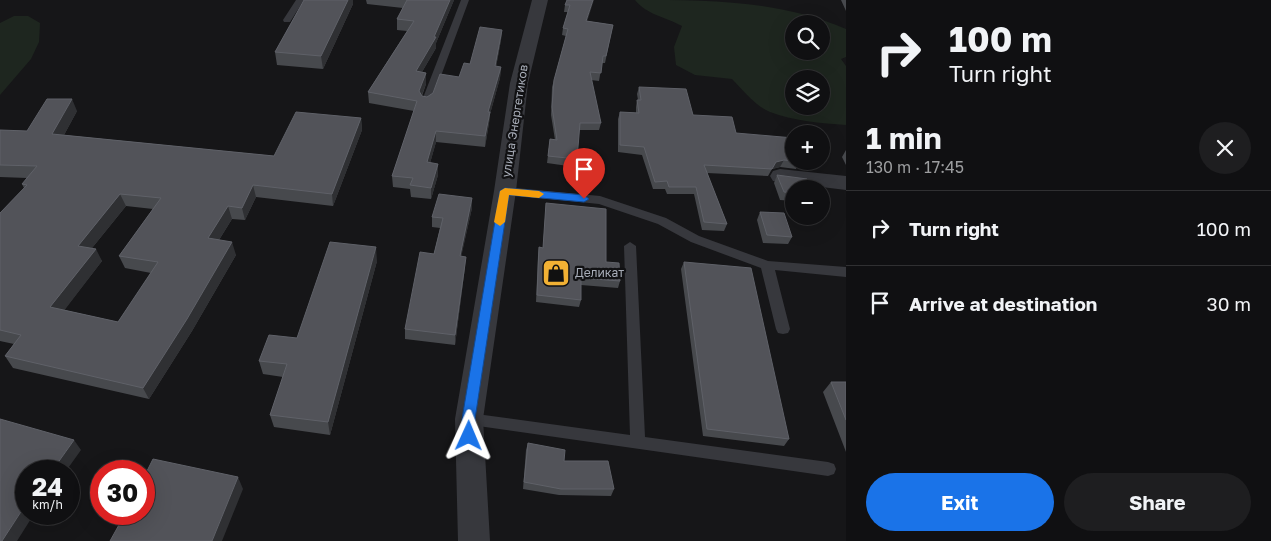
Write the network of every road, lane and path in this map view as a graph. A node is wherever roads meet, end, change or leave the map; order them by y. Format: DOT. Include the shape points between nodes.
graph roads {
  1 [pos="300,0"];
  2 [pos="465,0"];
  3 [pos="540,0"];
  4 [pos="287,20"];
  5 [pos="426,103"];
  6 [pos="780,176"];
  7 [pos="846,183"];
  8 [pos="505,191"];
  9 [pos="630,246"];
  10 [pos="767,265"];
  11 [pos="846,272"];
  12 [pos="783,329"];
  13 [pos="468,419"];
  14 [pos="638,443"];
  15 [pos="828,469"];
  16 [pos="474,540"];
  1 -- 4 [label="lane"];
  2 -- 5 [label="lane"];
  3 -- 8 [label="street, улица Энергетиков" via="519,83"];
  6 -- 7 [label="street"];
  8 -- 10 [label="lane" via="600,200 662,221 695,239"];
  8 -- 13 [label="street, улица Энергетиков"];
  9 -- 14 [label="lane"];
  10 -- 11 [label="lane"];
  10 -- 12 [label="lane"];
  13 -- 14 [label="lane"];
  13 -- 16 [label="street, улица Энергетиков"];
  14 -- 15 [label="lane"];
}
